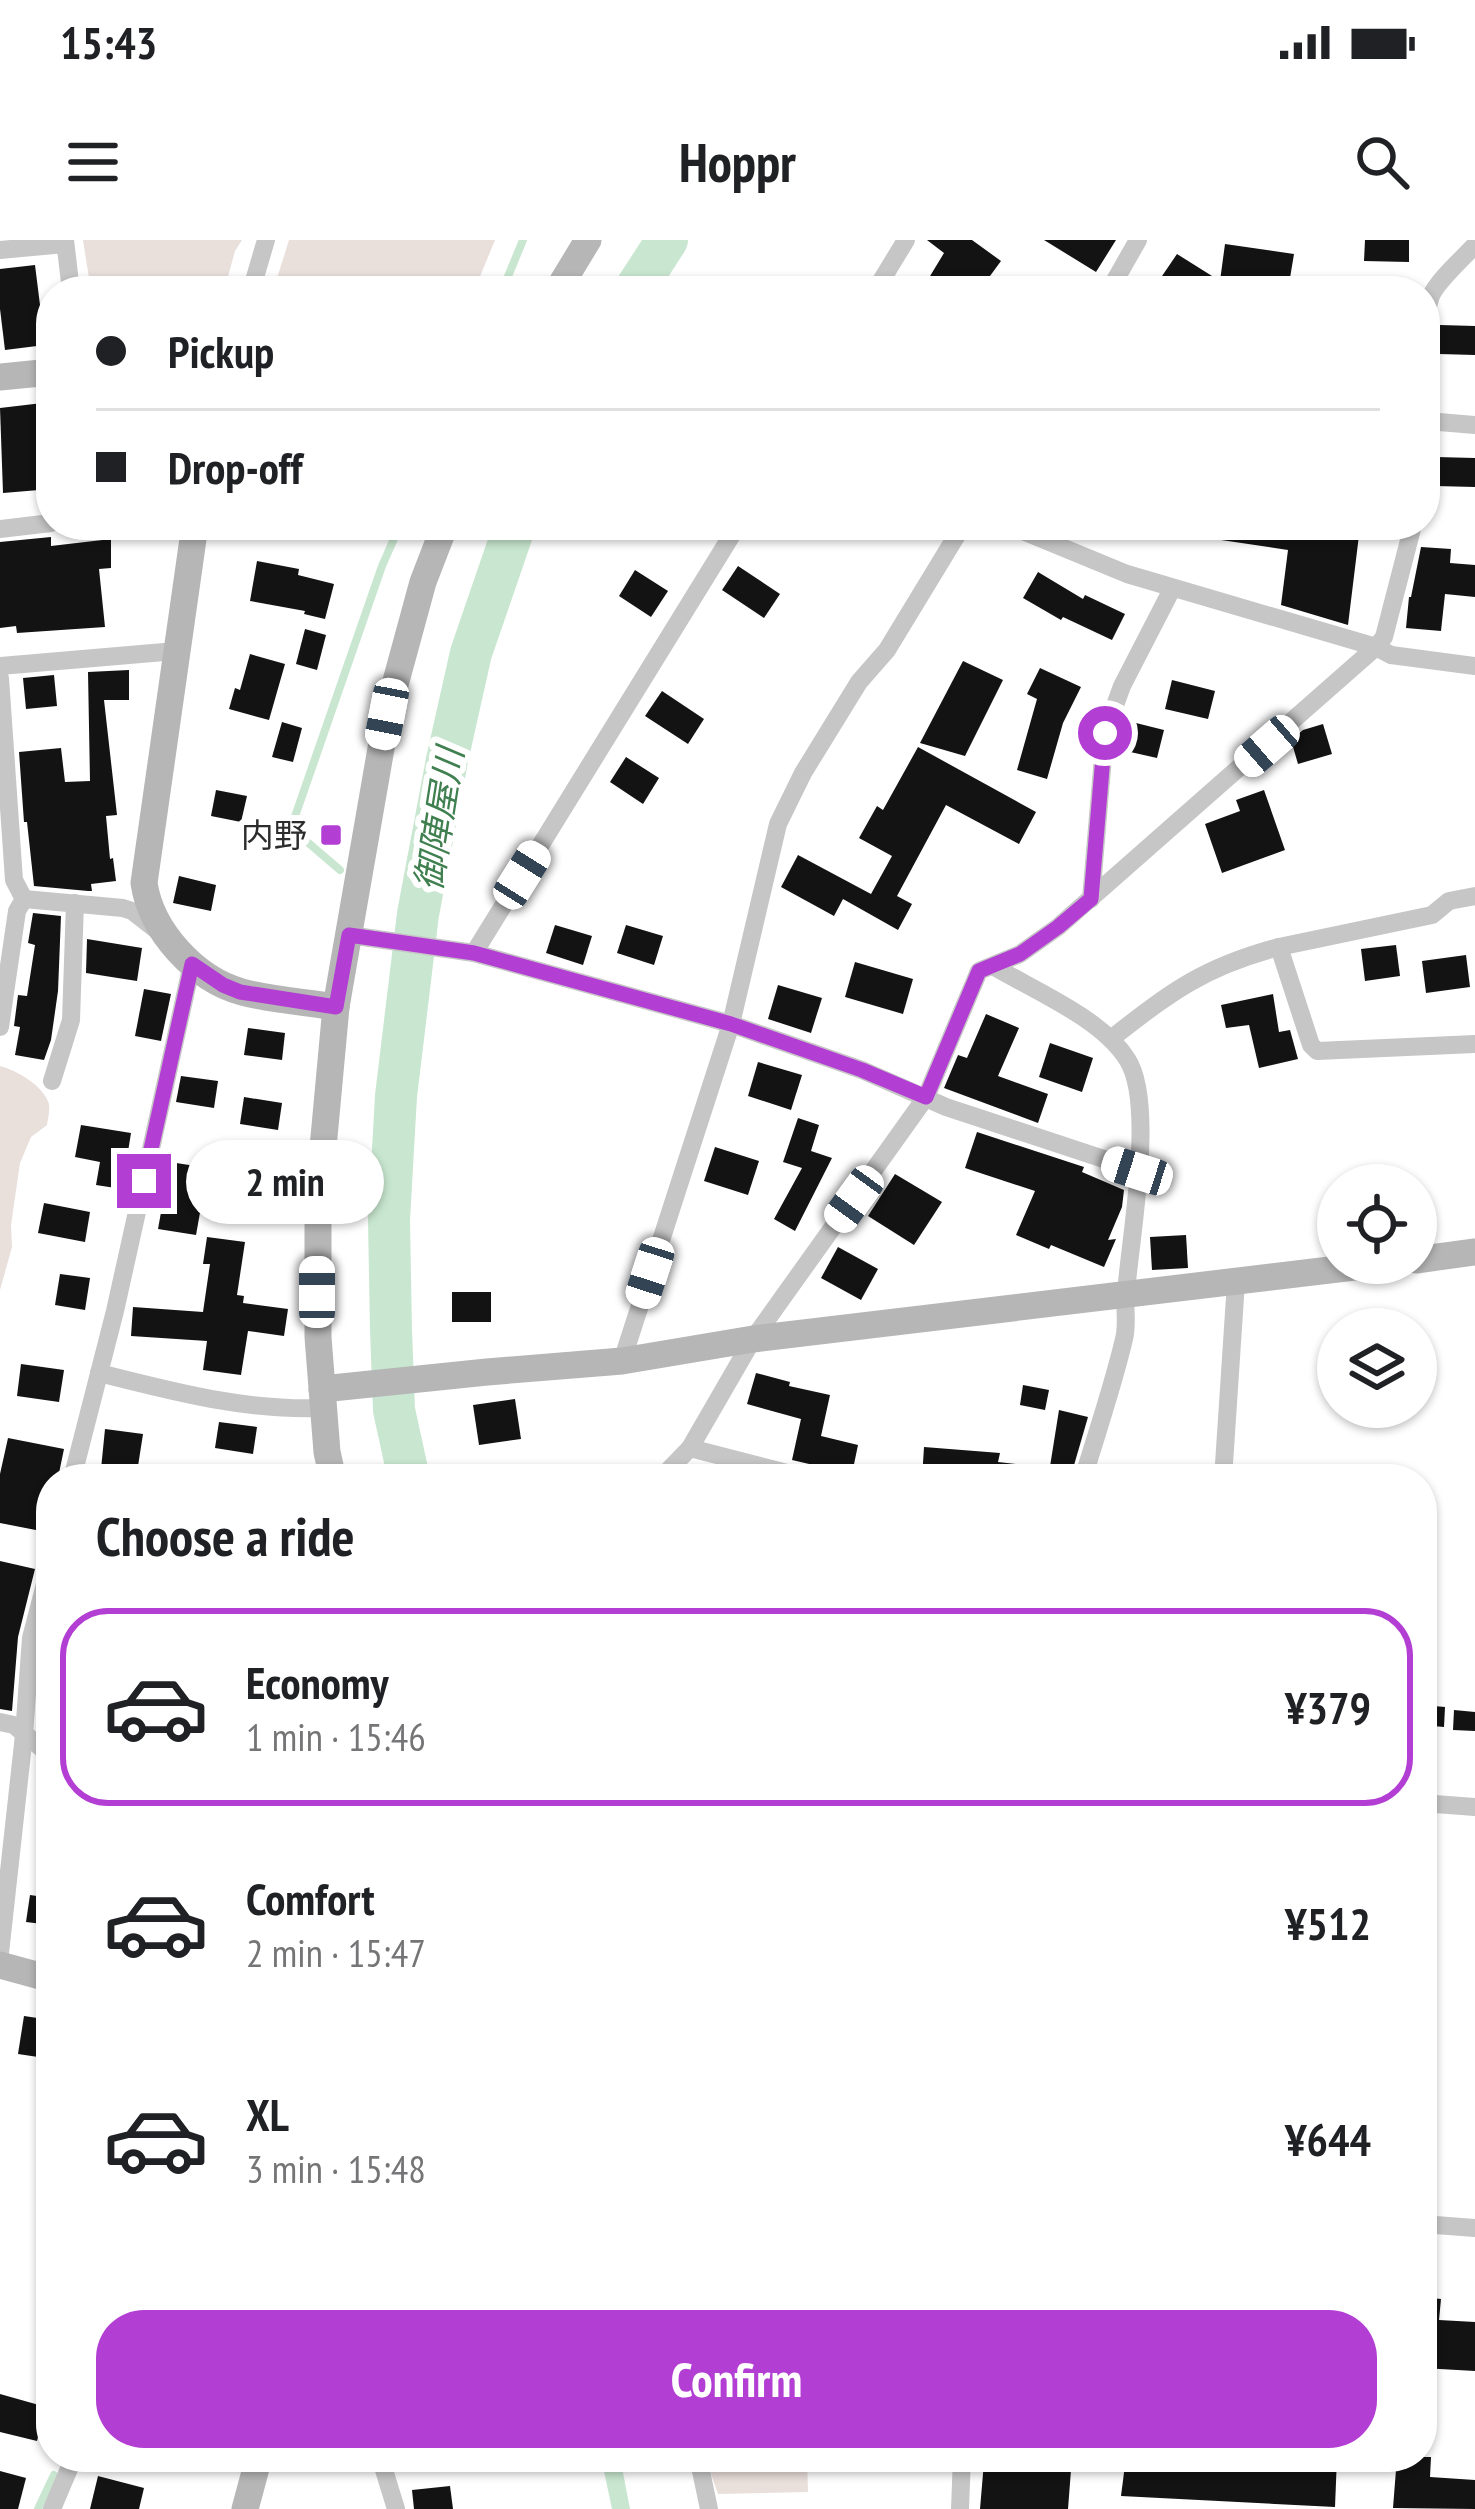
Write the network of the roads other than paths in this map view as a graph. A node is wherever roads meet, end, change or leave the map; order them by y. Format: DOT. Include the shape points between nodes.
graph roads {
  1 [pos="266,240"];
  2 [pos="588,240"];
  3 [pos="906,240"];
  4 [pos="1138,240"];
  5 [pos="65,242"];
  6 [pos="1475,245"];
  7 [pos="0,250"];
  8 [pos="69,276"];
  9 [pos="255,276"];
  10 [pos="565,276"];
  11 [pos="884,276"];
  12 [pos="1118,276"];
  13 [pos="1440,284"];
  14 [pos="36,373"];
  15 [pos="0,377"];
  16 [pos="1475,425"];
  17 [pos="1440,429"];
  18 [pos="36,525"];
  19 [pos="0,529"];
  20 [pos="193,540"];
  21 [pos="440,540"];
  22 [pos="729,540"];
  23 [pos="954,540"];
  24 [pos="1044,540"];
  25 [pos="1409,540"];
  26 [pos="1172,589"];
  27 [pos="1376,647"];
  28 [pos="176,651"];
  29 [pos="0,666"];
  30 [pos="1475,666"];
  31 [pos="0,679"];
  32 [pos="3,794"];
  33 [pos="1475,896"];
  34 [pos="24,899"];
  35 [pos="1091,899"];
  36 [pos="74,903"];
  37 [pos="360,936"];
  38 [pos="167,938"];
  39 [pos="1279,946"];
  40 [pos="474,953"];
  41 [pos="192,964"];
  42 [pos="993,966"];
  43 [pos="336,1007"];
  44 [pos="731,1024"];
  45 [pos="0,1027"];
  46 [pos="1112,1038"];
  47 [pos="1475,1044"];
  48 [pos="52,1081"];
  49 [pos="926,1097"];
  50 [pos="1137,1171"];
  51 [pos="1475,1252"];
  52 [pos="1437,1257"];
  53 [pos="1317,1272"];
  54 [pos="1236,1282"];
  55 [pos="1126,1293"];
  56 [pos="753,1339"];
  57 [pos="622,1361"];
  58 [pos="99,1373"];
  59 [pos="331,1394"];
  60 [pos="690,1448"];
  61 [pos="76,1464"];
  62 [pos="330,1464"];
  63 [pos="675,1464"];
  64 [pos="752,1464"];
  65 [pos="1087,1464"];
  66 [pos="1224,1464"];
  67 [pos="36,1619"];
  68 [pos="0,1722"];
  69 [pos="24,1732"];
  70 [pos="36,1735"];
  71 [pos="36,1743"];
  72 [pos="1437,1804"];
  73 [pos="1475,1807"];
  74 [pos="0,1953"];
  75 [pos="0,1965"];
  76 [pos="36,1975"];
  77 [pos="1437,2225"];
  78 [pos="1475,2228"];
  79 [pos="68,2472"];
  80 [pos="256,2472"];
  81 [pos="385,2472"];
  82 [pos="701,2472"];
  83 [pos="961,2472"];
  84 [pos="52,2509"];
  85 [pos="245,2509"];
  86 [pos="396,2509"];
  87 [pos="709,2509"];
  88 [pos="960,2509"];
  1 -- 9 [label="street"];
  2 -- 10 [label="street"];
  3 -- 11 [label="street"];
  4 -- 12 [label="street"];
  5 -- 7 [label="street"];
  5 -- 8 [label="street"];
  6 -- 13 [label="street"];
  14 -- 15 [label="street"];
  16 -- 17 [label="street"];
  18 -- 19 [label="street"];
  20 -- 28 [label="street"];
  21 -- 37 [label="street" via="387,714"];
  22 -- 40 [label="street"];
  23 -- 44 [label="street" via="802,772 778,824"];
  24 -- 26 [label="street"];
  25 -- 27 [label="street"];
  26 -- 27 [label="street"];
  26 -- 35 [label="street" via="1105,733"];
  27 -- 30 [label="street"];
  27 -- 35 [label="street"];
  28 -- 29 [label="street"];
  28 -- 38 [label="street" via="144,884"];
  31 -- 32 [label="street"];
  32 -- 34 [label="street" via="14,880"];
  33 -- 39 [label="street" via="1432,915"];
  34 -- 36 [label="street"];
  34 -- 45 [label="street"];
  35 -- 42 [label="street"];
  36 -- 38 [label="street" via="132,911"];
  36 -- 48 [label="street" via="71,1020"];
  37 -- 40 [label="street"];
  37 -- 43 [label="street"];
  38 -- 41 [label="street"];
  39 -- 46 [label="street" via="1175,988"];
  39 -- 47 [label="street" via="1317,1052"];
  40 -- 44 [label="street"];
  41 -- 43 [label="street" via="240,992"];
  41 -- 58 [label="street"];
  42 -- 46 [label="street"];
  42 -- 49 [label="street" via="979,971"];
  43 -- 59 [label="street" via="317,1202 317,1337"];
  44 -- 49 [label="street"];
  44 -- 57 [label="street"];
  46 -- 50 [label="street" via="1138,1090"];
  49 -- 50 [label="street"];
  49 -- 56 [label="street"];
  50 -- 55 [label="street"];
  51 -- 52 [label="street"];
  53 -- 54 [label="street"];
  54 -- 55 [label="street"];
  54 -- 66 [label="street"];
  55 -- 56 [label="street"];
  55 -- 65 [label="street" via="1126,1333"];
  56 -- 57 [label="street"];
  56 -- 60 [label="street"];
  57 -- 59 [label="street"];
  58 -- 59 [label="street" via="277,1409"];
  58 -- 61 [label="street"];
  59 -- 62 [label="street"];
  60 -- 63 [label="street"];
  60 -- 64 [label="street"];
  67 -- 69 [label="street"];
  68 -- 69 [label="street"];
  69 -- 70 [label="street"];
  69 -- 71 [label="street"];
  69 -- 74 [label="street"];
  72 -- 73 [label="street"];
  75 -- 76 [label="street"];
  77 -- 78 [label="street"];
  79 -- 84 [label="street"];
  80 -- 85 [label="street"];
  81 -- 86 [label="street"];
  82 -- 87 [label="street"];
  83 -- 88 [label="street"];
}
